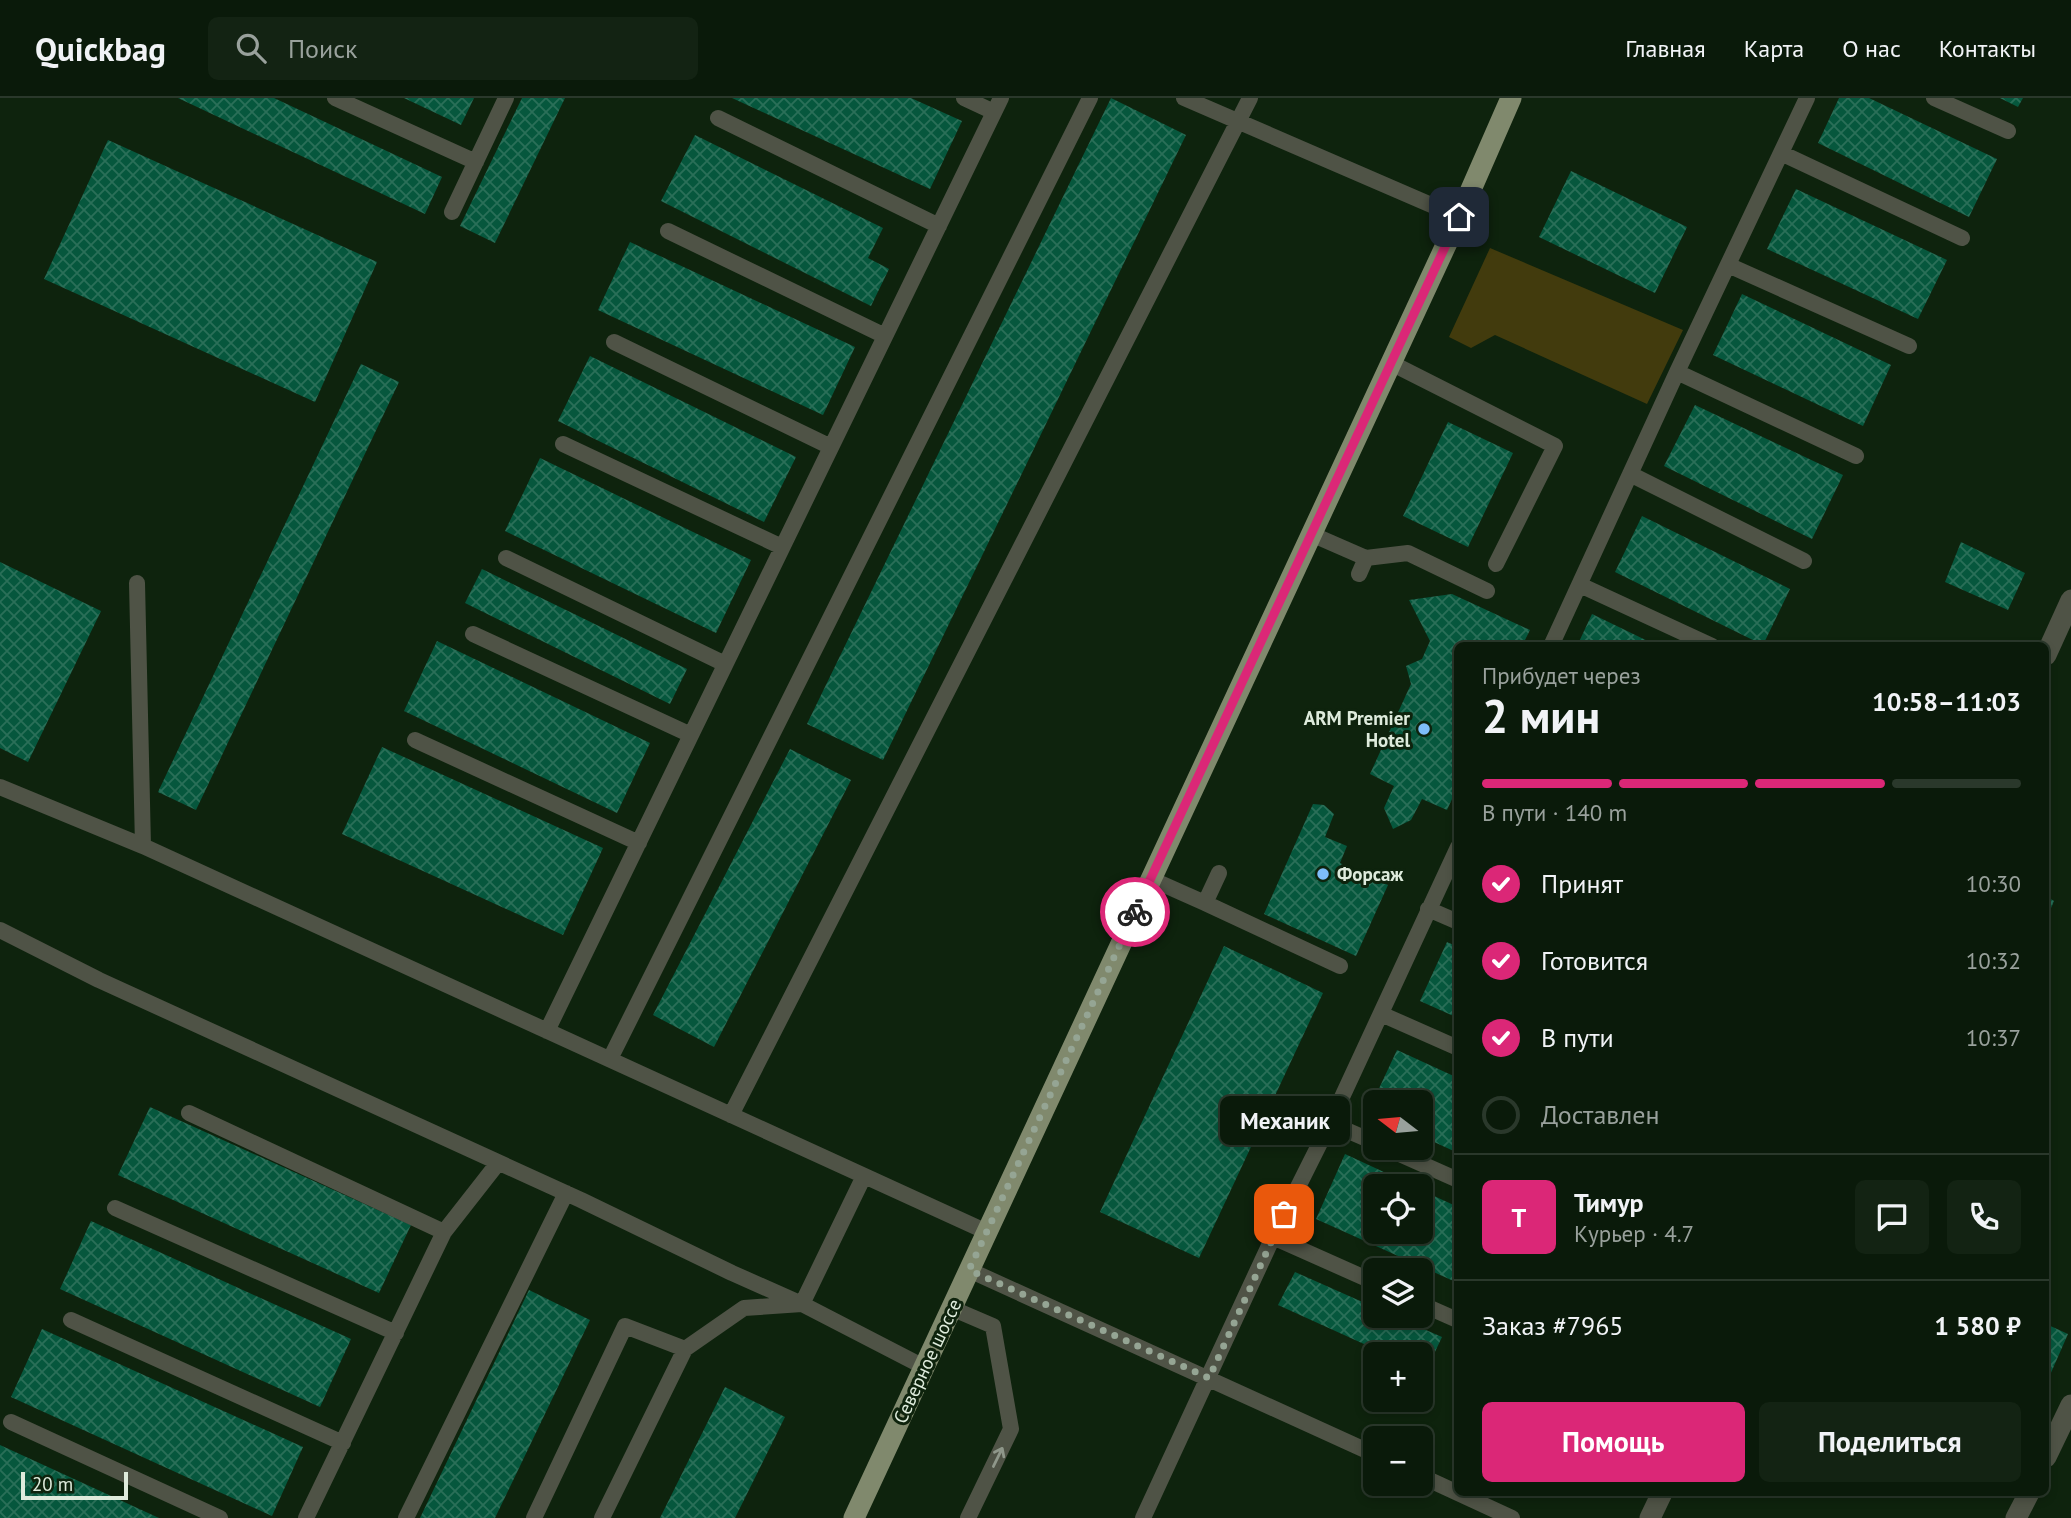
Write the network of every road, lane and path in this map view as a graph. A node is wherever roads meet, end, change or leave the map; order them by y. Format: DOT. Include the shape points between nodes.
graph roads {
  1 [pos="335,98"];
  2 [pos="506,98"];
  3 [pos="964,98"];
  4 [pos="1090,98"];
  5 [pos="1184,98"];
  6 [pos="1250,98"];
  7 [pos="1511,98"];
  8 [pos="1807,98"];
  9 [pos="1934,98"];
  10 [pos="997,105"];
  11 [pos="718,118"];
  12 [pos="1239,122"];
  13 [pos="2008,131"];
  14 [pos="1780,153"];
  15 [pos="476,162"];
  16 [pos="452,212"];
  17 [pos="1459,217"];
  18 [pos="939,226"];
  19 [pos="668,231"];
  20 [pos="1962,238"];
  21 [pos="1728,265"];
  22 [pos="885,336"];
  23 [pos="614,342"];
  24 [pos="1909,346"];
  25 [pos="1391,363"];
  26 [pos="1677,372"];
  27 [pos="563,444"];
  28 [pos="831,447"];
  29 [pos="1856,456"];
  30 [pos="1630,474"];
  31 [pos="1311,534"];
  32 [pos="782,547"];
  33 [pos="506,558"];
  34 [pos="1366,558"];
  35 [pos="1804,561"];
  36 [pos="1496,564"];
  37 [pos="1359,574"];
  38 [pos="137,583"];
  39 [pos="1580,585"];
  40 [pos="1488,591"];
  41 [pos="2071,600"];
  42 [pos="473,634"];
  43 [pos="1553,642"];
  44 [pos="1703,642"];
  45 [pos="2049,648"];
  46 [pos="725,664"];
  47 [pos="691,735"];
  48 [pos="415,740"];
  49 [pos="0,787"];
  50 [pos="639,843"];
  51 [pos="143,846"];
  52 [pos="1454,856"];
  53 [pos="1219,873"];
  54 [pos="1151,879"];
  55 [pos="1205,903"];
  56 [pos="1429,909"];
  57 [pos="1454,920"];
  58 [pos="0,930"];
  59 [pos="1340,966"];
  60 [pos="1381,1014"];
  61 [pos="547,1031"];
  62 [pos="1454,1046"];
  63 [pos="610,1059"];
  64 [pos="188,1112"];
  65 [pos="731,1115"];
  66 [pos="1331,1123"];
  67 [pos="1363,1137"];
  68 [pos="1413,1160"];
  69 [pos="498,1163"];
  70 [pos="864,1175"];
  71 [pos="1454,1178"];
  72 [pos="566,1193"];
  73 [pos="115,1208"];
  74 [pos="987,1231"];
  75 [pos="444,1232"];
  76 [pos="1273,1237"];
  77 [pos="969,1270"];
  78 [pos="1363,1277"];
  79 [pos="802,1304"];
  80 [pos="951,1308"];
  81 [pos="1433,1309"];
  82 [pos="1454,1319"];
  83 [pos="71,1320"];
  84 [pos="396,1334"];
  85 [pos="685,1349"];
  86 [pos="924,1367"];
  87 [pos="1209,1378"];
  88 [pos="2071,1405"];
  89 [pos="11,1422"];
  90 [pos="342,1443"];
  91 [pos="1363,1449"];
  92 [pos="2049,1451"];
  93 [pos="1433,1482"];
  94 [pos="1454,1491"];
  95 [pos="1464,1496"];
  96 [pos="1661,1496"];
  97 [pos="2027,1496"];
  98 [pos="220,1518"];
  99 [pos="306,1518"];
  100 [pos="406,1518"];
  101 [pos="534,1518"];
  102 [pos="602,1518"];
  103 [pos="854,1518"];
  104 [pos="968,1518"];
  105 [pos="1143,1518"];
  106 [pos="1512,1518"];
  107 [pos="1650,1518"];
  108 [pos="2016,1518"];
  1 -- 15 [label="lane"];
  2 -- 15 [label="lane"];
  3 -- 10 [label="lane"];
  4 -- 63 [label="lane"];
  5 -- 12 [label="lane"];
  6 -- 12 [label="lane"];
  7 -- 17 [label="main road, Северное шоссе"];
  8 -- 14 [label="lane"];
  9 -- 13 [label="lane"];
  10 -- 18 [label="lane"];
  11 -- 18 [label="lane"];
  12 -- 17 [label="lane"];
  12 -- 65 [label="lane"];
  14 -- 20 [label="lane"];
  14 -- 21 [label="lane"];
  15 -- 16 [label="lane"];
  17 -- 25 [label="main road, Северное шоссе"];
  18 -- 22 [label="lane"];
  19 -- 22 [label="lane"];
  21 -- 24 [label="lane"];
  21 -- 26 [label="lane"];
  22 -- 28 [label="lane"];
  23 -- 28 [label="lane"];
  25 -- 31 [label="main road, Северное шоссе"];
  25 -- 36 [label="lane" via="1555,446"];
  26 -- 29 [label="lane"];
  26 -- 30 [label="lane"];
  27 -- 32 [label="lane"];
  28 -- 32 [label="lane"];
  30 -- 35 [label="lane"];
  30 -- 39 [label="lane"];
  31 -- 34 [label="lane"];
  31 -- 54 [label="main road, Северное шоссе"];
  32 -- 46 [label="lane"];
  33 -- 46 [label="lane"];
  34 -- 37 [label="lane"];
  34 -- 40 [label="lane" via="1408,553"];
  38 -- 51 [label="lane"];
  39 -- 43 [label="lane"];
  39 -- 44 [label="lane"];
  41 -- 45 [label="street"];
  42 -- 47 [label="lane"];
  46 -- 47 [label="lane"];
  47 -- 50 [label="lane"];
  48 -- 50 [label="lane"];
  49 -- 51 [label="lane"];
  50 -- 61 [label="lane"];
  51 -- 61 [label="lane"];
  52 -- 56 [label="lane"];
  53 -- 55 [label="lane"];
  54 -- 55 [label="lane"];
  54 -- 74 [label="main road, Северное шоссе"];
  55 -- 59 [label="lane"];
  56 -- 57 [label="lane"];
  56 -- 60 [label="lane"];
  58 -- 69 [label="lane" via="99,981"];
  60 -- 62 [label="lane"];
  60 -- 66 [label="lane"];
  61 -- 63 [label="lane"];
  63 -- 65 [label="lane"];
  64 -- 75 [label="lane"];
  65 -- 70 [label="lane"];
  66 -- 67 [label="lane"];
  66 -- 76 [label="lane"];
  68 -- 71 [label="lane"];
  69 -- 72 [label="lane"];
  69 -- 75 [label="lane"];
  70 -- 74 [label="lane"];
  70 -- 79 [label="lane"];
  72 -- 79 [label="lane"];
  72 -- 100 [label="lane"];
  73 -- 84 [label="lane"];
  74 -- 77 [label="main road, Северное шоссе"];
  75 -- 84 [label="lane"];
  76 -- 78 [label="lane"];
  76 -- 87 [label="lane"];
  77 -- 80 [label="main road, Северное шоссе"];
  77 -- 87 [label="lane"];
  79 -- 85 [label="lane" via="744,1308"];
  79 -- 86 [label="lane"];
  80 -- 86 [label="main road, Северное шоссе"];
  104 -- 80 [label="lane, one-way" via="1012,1429 993,1326"];
  81 -- 82 [label="lane"];
  83 -- 90 [label="lane"];
  84 -- 90 [label="lane"];
  85 -- 101 [label="lane" via="625,1326"];
  85 -- 102 [label="lane"];
  86 -- 103 [label="main road, Северное шоссе"];
  87 -- 91 [label="lane"];
  87 -- 105 [label="lane"];
  88 -- 92 [label="street"];
  89 -- 98 [label="lane"];
  90 -- 99 [label="lane"];
  93 -- 94 [label="lane"];
  95 -- 106 [label="lane"];
  96 -- 107 [label="street"];
  97 -- 108 [label="street"];
}
